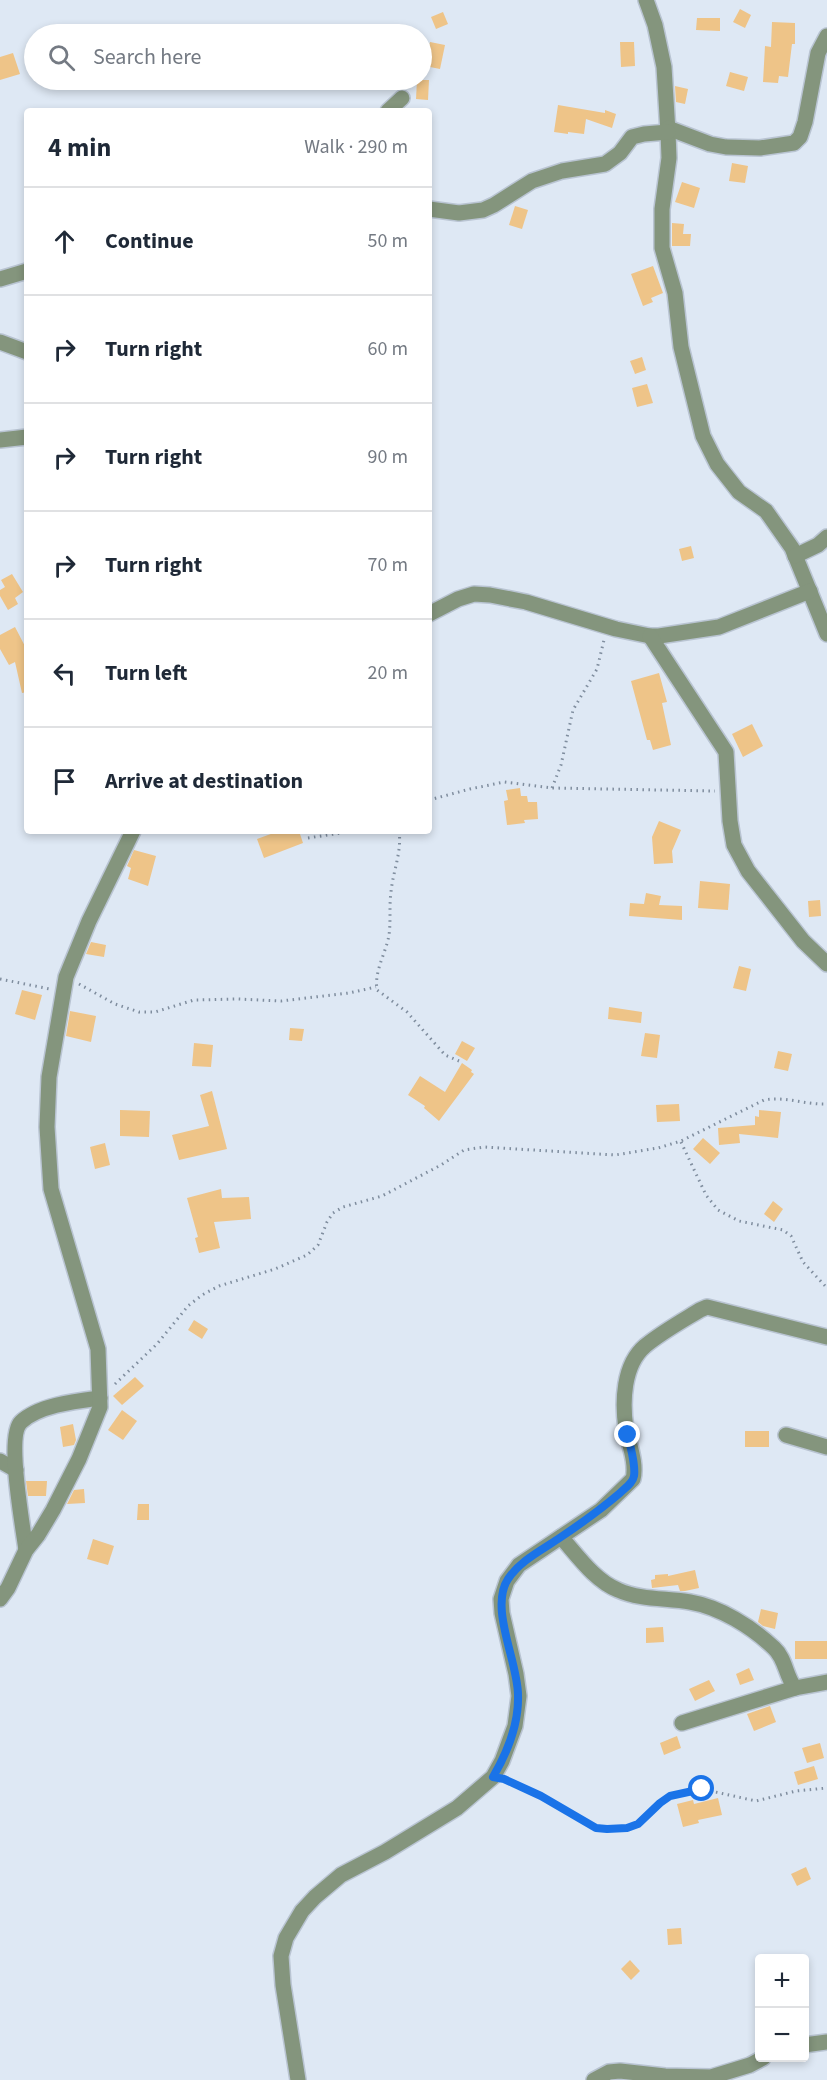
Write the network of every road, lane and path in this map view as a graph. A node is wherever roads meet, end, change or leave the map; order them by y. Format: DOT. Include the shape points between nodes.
graph roads {
  1 [pos="646,0"];
  2 [pos="827,36"];
  3 [pos="402,98"];
  4 [pos="391,108"];
  5 [pos="668,130"];
  6 [pos="432,209"];
  7 [pos="24,272"];
  8 [pos="0,279"];
  9 [pos="0,342"];
  10 [pos="24,351"];
  11 [pos="24,437"];
  12 [pos="0,440"];
  13 [pos="827,537"];
  14 [pos="795,556"];
  15 [pos="810,591"];
  16 [pos="432,612"];
  17 [pos="606,626"];
  18 [pos="827,634"];
  19 [pos="650,636"];
  20 [pos="552,788"];
  21 [pos="729,791"];
  22 [pos="432,799"];
  23 [pos="132,834"];
  24 [pos="334,834"];
  25 [pos="399,834"];
  26 [pos="308,838"];
  27 [pos="827,964"];
  28 [pos="0,979"];
  29 [pos="65,985"];
  30 [pos="376,987"];
  31 [pos="459,1061"];
  32 [pos="827,1104"];
  33 [pos="681,1142"];
  34 [pos="827,1288"];
  35 [pos="827,1337"];
  36 [pos="100,1398"];
  37 [pos="786,1435"];
  38 [pos="827,1447"];
  39 [pos="0,1461"];
  40 [pos="16,1470"];
  41 [pos="561,1537"];
  42 [pos="26,1550"];
  43 [pos="0,1599"];
  44 [pos="827,1682"];
  45 [pos="795,1688"];
  46 [pos="682,1723"];
  47 [pos="493,1777"];
  48 [pos="827,1788"];
  49 [pos="827,2042"];
  50 [pos="809,2044"];
  51 [pos="756,2062"];
  52 [pos="298,2080"];
  53 [pos="594,2080"];
  1 -- 5 [label="street" via="664,67"];
  2 -- 5 [label="street" via="818,53 805,122 794,144 726,147"];
  3 -- 4 [label="street"];
  5 -- 6 [label="street" via="632,137 605,164 532,181 483,210 459,213"];
  5 -- 14 [label="street" via="662,248 675,293 681,347 703,436 717,464 739,492 766,511"];
  7 -- 8 [label="street"];
  9 -- 10 [label="street"];
  11 -- 12 [label="street"];
  13 -- 14 [label="street"];
  14 -- 15 [label="street"];
  15 -- 18 [label="street"];
  15 -- 19 [label="street" via="719,627"];
  16 -- 17 [label="street" via="474,594 490,595"];
  17 -- 19 [label="street"];
  17 -- 20 [label="path" via="597,669 573,710"];
  19 -- 21 [label="street" via="726,752"];
  20 -- 21 [label="path"];
  20 -- 22 [label="path" via="504,782"];
  21 -- 27 [label="street" via="734,845 748,872 803,941"];
  23 -- 29 [label="street" via="89,921"];
  24 -- 26 [label="path"];
  25 -- 30 [label="path" via="389,935"];
  28 -- 29 [label="path"];
  29 -- 30 [label="path" via="139,1012 155,1012 194,1000 281,1001"];
  29 -- 36 [label="street" via="49,1077 51,1189 98,1349"];
  30 -- 31 [label="path" via="407,1012 445,1055"];
  32 -- 33 [label="path" via="764,1101"];
  33 -- 34 [label="path" via="706,1195 718,1210 739,1221 783,1230 806,1266"];
  33 -- 36 [label="path" via="615,1155 484,1147 464,1150 382,1196 343,1206 333,1213 318,1245 307,1255 202,1295"];
  35 -- 41 [label="street" via="707,1307 644,1347 630,1369 624,1395 633,1479 601,1510"];
  36 -- 40 [label="street" via="73,1401 20,1422 15,1431"];
  36 -- 42 [label="street" via="79,1459"];
  37 -- 38 [label="street"];
  39 -- 40 [label="street"];
  40 -- 42 [label="street"];
  41 -- 45 [label="street" via="597,1576 616,1590 692,1602 721,1611 741,1623 781,1655"];
  41 -- 47 [label="street" via="519,1565 507,1581 501,1599 519,1696 515,1726"];
  42 -- 43 [label="street"];
  44 -- 45 [label="street"];
  45 -- 46 [label="street"];
  47 -- 48 [label="path" via="541,1796 596,1828 607,1829 638,1824 663,1800 691,1790 756,1801"];
  47 -- 52 [label="street" via="457,1808 341,1875 302,1911 286,1938 281,1956"];
  49 -- 50 [label="street"];
  51 -- 53 [label="street" via="711,2077 620,2071"];
}
